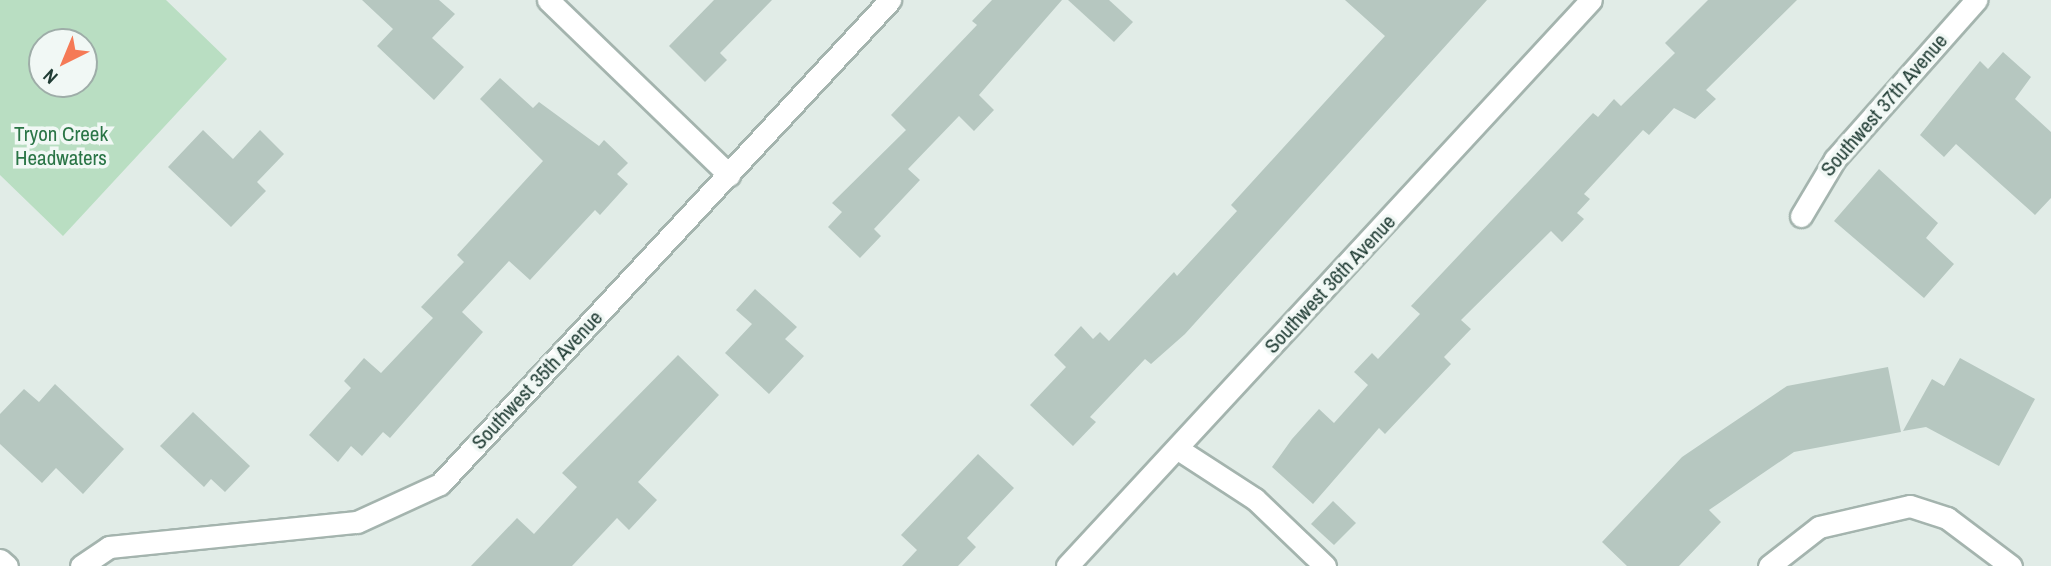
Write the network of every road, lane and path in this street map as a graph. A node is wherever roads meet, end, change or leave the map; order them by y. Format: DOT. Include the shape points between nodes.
graph roads {
  1 [pos="548,0"];
  2 [pos="890,0"];
  3 [pos="1591,0"];
  4 [pos="1976,0"];
  5 [pos="729,174"];
  6 [pos="1801,216"];
  7 [pos="1178,449"];
  8 [pos="0,560"];
  9 [pos="7,566"];
  10 [pos="81,566"];
  11 [pos="1067,566"];
  12 [pos="1325,566"];
  13 [pos="1769,566"];
  14 [pos="2011,566"];
  1 -- 5 [label="street"];
  2 -- 5 [label="street, Southwest 35th Avenue"];
  3 -- 7 [label="street, Southwest 36th Avenue"];
  4 -- 6 [label="street, Southwest 37th Avenue" via="1835,159"];
  5 -- 10 [label="street, Southwest 35th Avenue" via="440,484 397,509 357,522 109,547"];
  7 -- 11 [label="street, Southwest 36th Avenue"];
  7 -- 12 [label="street" via="1255,499"];
  8 -- 9 [label="street"];
  13 -- 14 [label="street" via="1819,527 1910,506 1947,518"];
}
